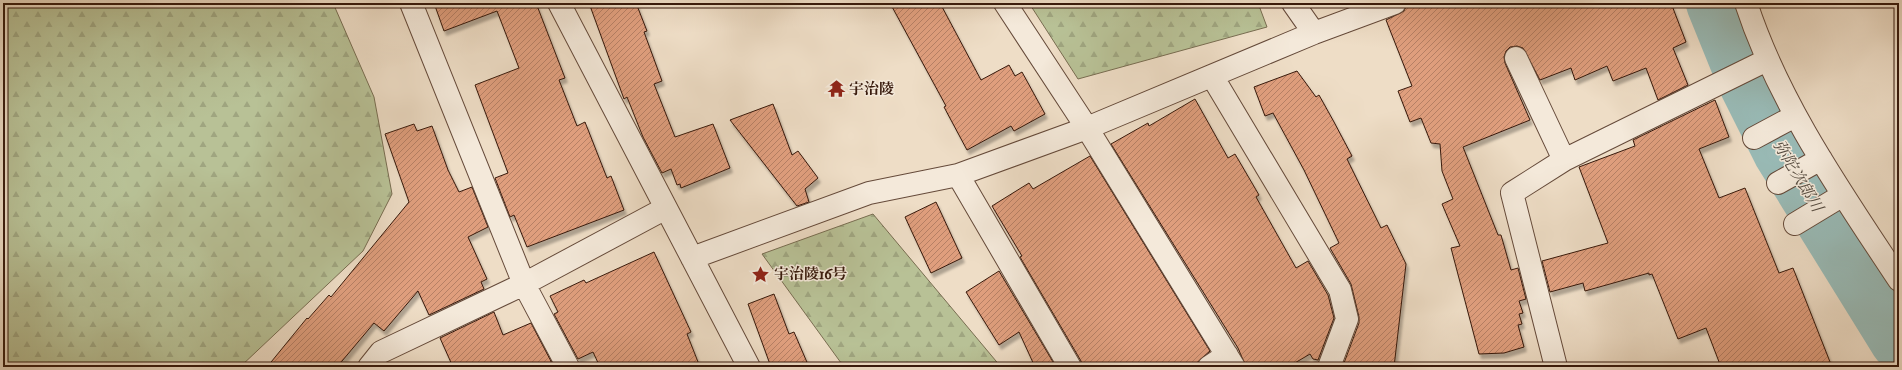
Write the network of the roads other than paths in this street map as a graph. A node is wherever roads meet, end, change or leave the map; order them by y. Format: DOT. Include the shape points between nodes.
graph roads {
  1 [pos="411,3"];
  2 [pos="559,3"];
  3 [pos="1005,3"];
  4 [pos="1293,3"];
  5 [pos="1395,3"];
  6 [pos="1746,3"];
  7 [pos="1314,33"];
  8 [pos="1516,58"];
  9 [pos="1761,63"];
  10 [pos="1212,76"];
  11 [pos="1789,120"];
  12 [pos="1087,128"];
  13 [pos="1754,138"];
  14 [pos="1564,160"];
  15 [pos="1811,164"];
  16 [pos="958,175"];
  17 [pos="1778,183"];
  18 [pos="1835,200"];
  19 [pos="666,208"];
  20 [pos="1799,222"];
  21 [pos="692,258"];
  22 [pos="1899,280"];
  23 [pos="524,284"];
  24 [pos="1231,361"];
  25 [pos="380,362"];
  26 [pos="568,367"];
  27 [pos="749,367"];
  28 [pos="1070,367"];
  29 [pos="1209,367"];
  30 [pos="1329,367"];
  31 [pos="1556,367"];
  1 -- 23 [label="street"];
  2 -- 19 [label="street"];
  3 -- 12 [label="street"];
  4 -- 7 [label="street"];
  5 -- 7 [label="street"];
  6 -- 9 [label="street"];
  7 -- 10 [label="street"];
  8 -- 14 [label="street"];
  9 -- 11 [label="street"];
  9 -- 14 [label="street"];
  10 -- 12 [label="street"];
  10 -- 30 [label="street" via="1340,290 1347,319"];
  11 -- 13 [label="street"];
  11 -- 15 [label="street" via="1808,138"];
  12 -- 16 [label="street"];
  12 -- 24 [label="street"];
  14 -- 31 [label="street" via="1512,193"];
  15 -- 17 [label="street"];
  15 -- 18 [label="street"];
  16 -- 21 [label="street" via="868,193"];
  16 -- 28 [label="street"];
  18 -- 20 [label="street"];
  18 -- 22 [label="street"];
  19 -- 21 [label="street"];
  19 -- 23 [label="street"];
  21 -- 27 [label="street"];
  23 -- 25 [label="street"];
  23 -- 26 [label="street"];
  24 -- 29 [label="street"];
}
